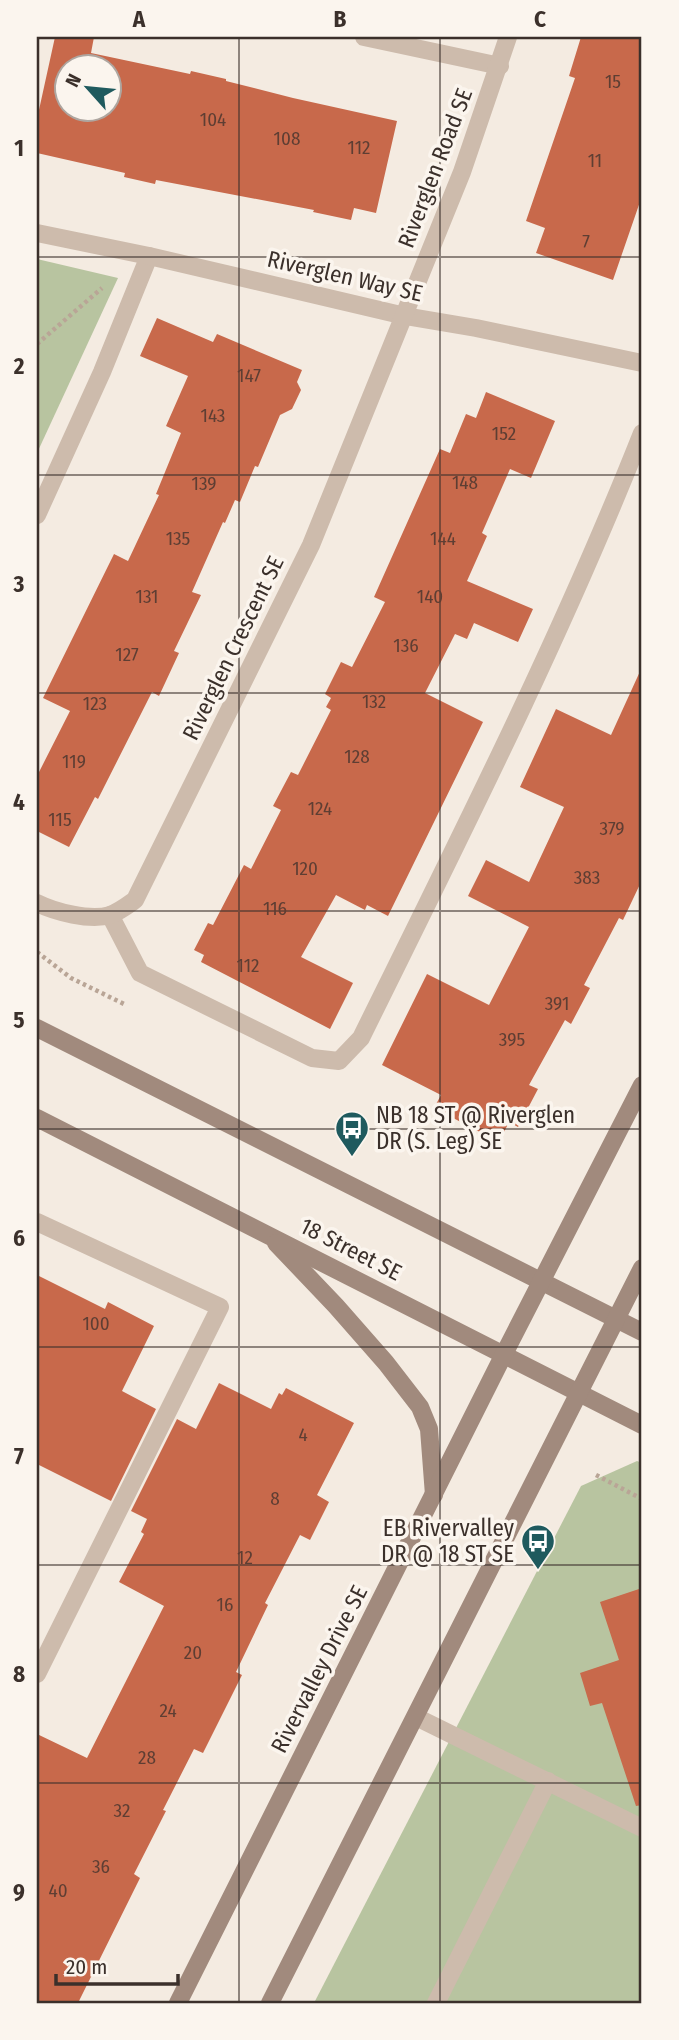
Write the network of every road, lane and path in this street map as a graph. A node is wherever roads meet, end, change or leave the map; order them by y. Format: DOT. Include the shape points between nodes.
graph roads {
  1 [pos="364,37"];
  2 [pos="508,37"];
  3 [pos="500,66"];
  4 [pos="37,233"];
  5 [pos="149,256"];
  6 [pos="405,316"];
  7 [pos="37,344"];
  8 [pos="642,363"];
  9 [pos="642,433"];
  10 [pos="37,515"];
  11 [pos="37,903"];
  12 [pos="110,915"];
  13 [pos="37,952"];
  14 [pos="126,1005"];
  15 [pos="37,1028"];
  16 [pos="642,1086"];
  17 [pos="37,1118"];
  18 [pos="37,1222"];
  19 [pos="267,1233"];
  20 [pos="642,1268"];
  21 [pos="541,1282"];
  22 [pos="616,1319"];
  23 [pos="642,1332"];
  24 [pos="503,1356"];
  25 [pos="578,1394"];
  26 [pos="642,1425"];
  27 [pos="596,1475"];
  28 [pos="434,1495"];
  29 [pos="642,1499"];
  30 [pos="37,1674"];
  31 [pos="416,1717"];
  32 [pos="548,1782"];
  33 [pos="642,1828"];
  34 [pos="178,2003"];
  35 [pos="270,2003"];
  36 [pos="436,2003"];
  1 -- 3 [label="street"];
  2 -- 3 [label="street, Riverglen Road SE"];
  3 -- 6 [label="street, Riverglen Road SE"];
  4 -- 5 [label="street, Riverglen Way SE"];
  5 -- 6 [label="street, Riverglen Way SE"];
  5 -- 7 [label="path"];
  5 -- 10 [label="street"];
  6 -- 8 [label="street, Riverglen Way SE"];
  6 -- 12 [label="street, Riverglen Crescent SE" via="299,570 135,900"];
  9 -- 12 [label="street" via="608,520 470,816 360,1038 339,1061 312,1058 139,973"];
  11 -- 12 [label="street" via="53,911"];
  13 -- 14 [label="path" via="71,978"];
  15 -- 21 [label="street"];
  16 -- 21 [label="street, Rivervalley Drive SE"];
  17 -- 19 [label="street, 18 Street SE"];
  18 -- 30 [label="street" via="220,1307"];
  19 -- 24 [label="street, 18 Street SE"];
  19 -- 28 [label="street" via="386,1363 419,1407 429,1429"];
  20 -- 22 [label="street"];
  21 -- 22 [label="street"];
  21 -- 24 [label="street, Rivervalley Drive SE"];
  22 -- 23 [label="street"];
  22 -- 25 [label="street"];
  24 -- 25 [label="street, 18 Street SE"];
  24 -- 28 [label="street, Rivervalley Drive SE"];
  25 -- 26 [label="street, 18 Street SE"];
  25 -- 31 [label="street"];
  27 -- 29 [label="path"];
  28 -- 34 [label="street, Rivervalley Drive SE"];
  31 -- 32 [label="street"];
  31 -- 35 [label="street"];
  32 -- 33 [label="street"];
  32 -- 36 [label="street"];
}
